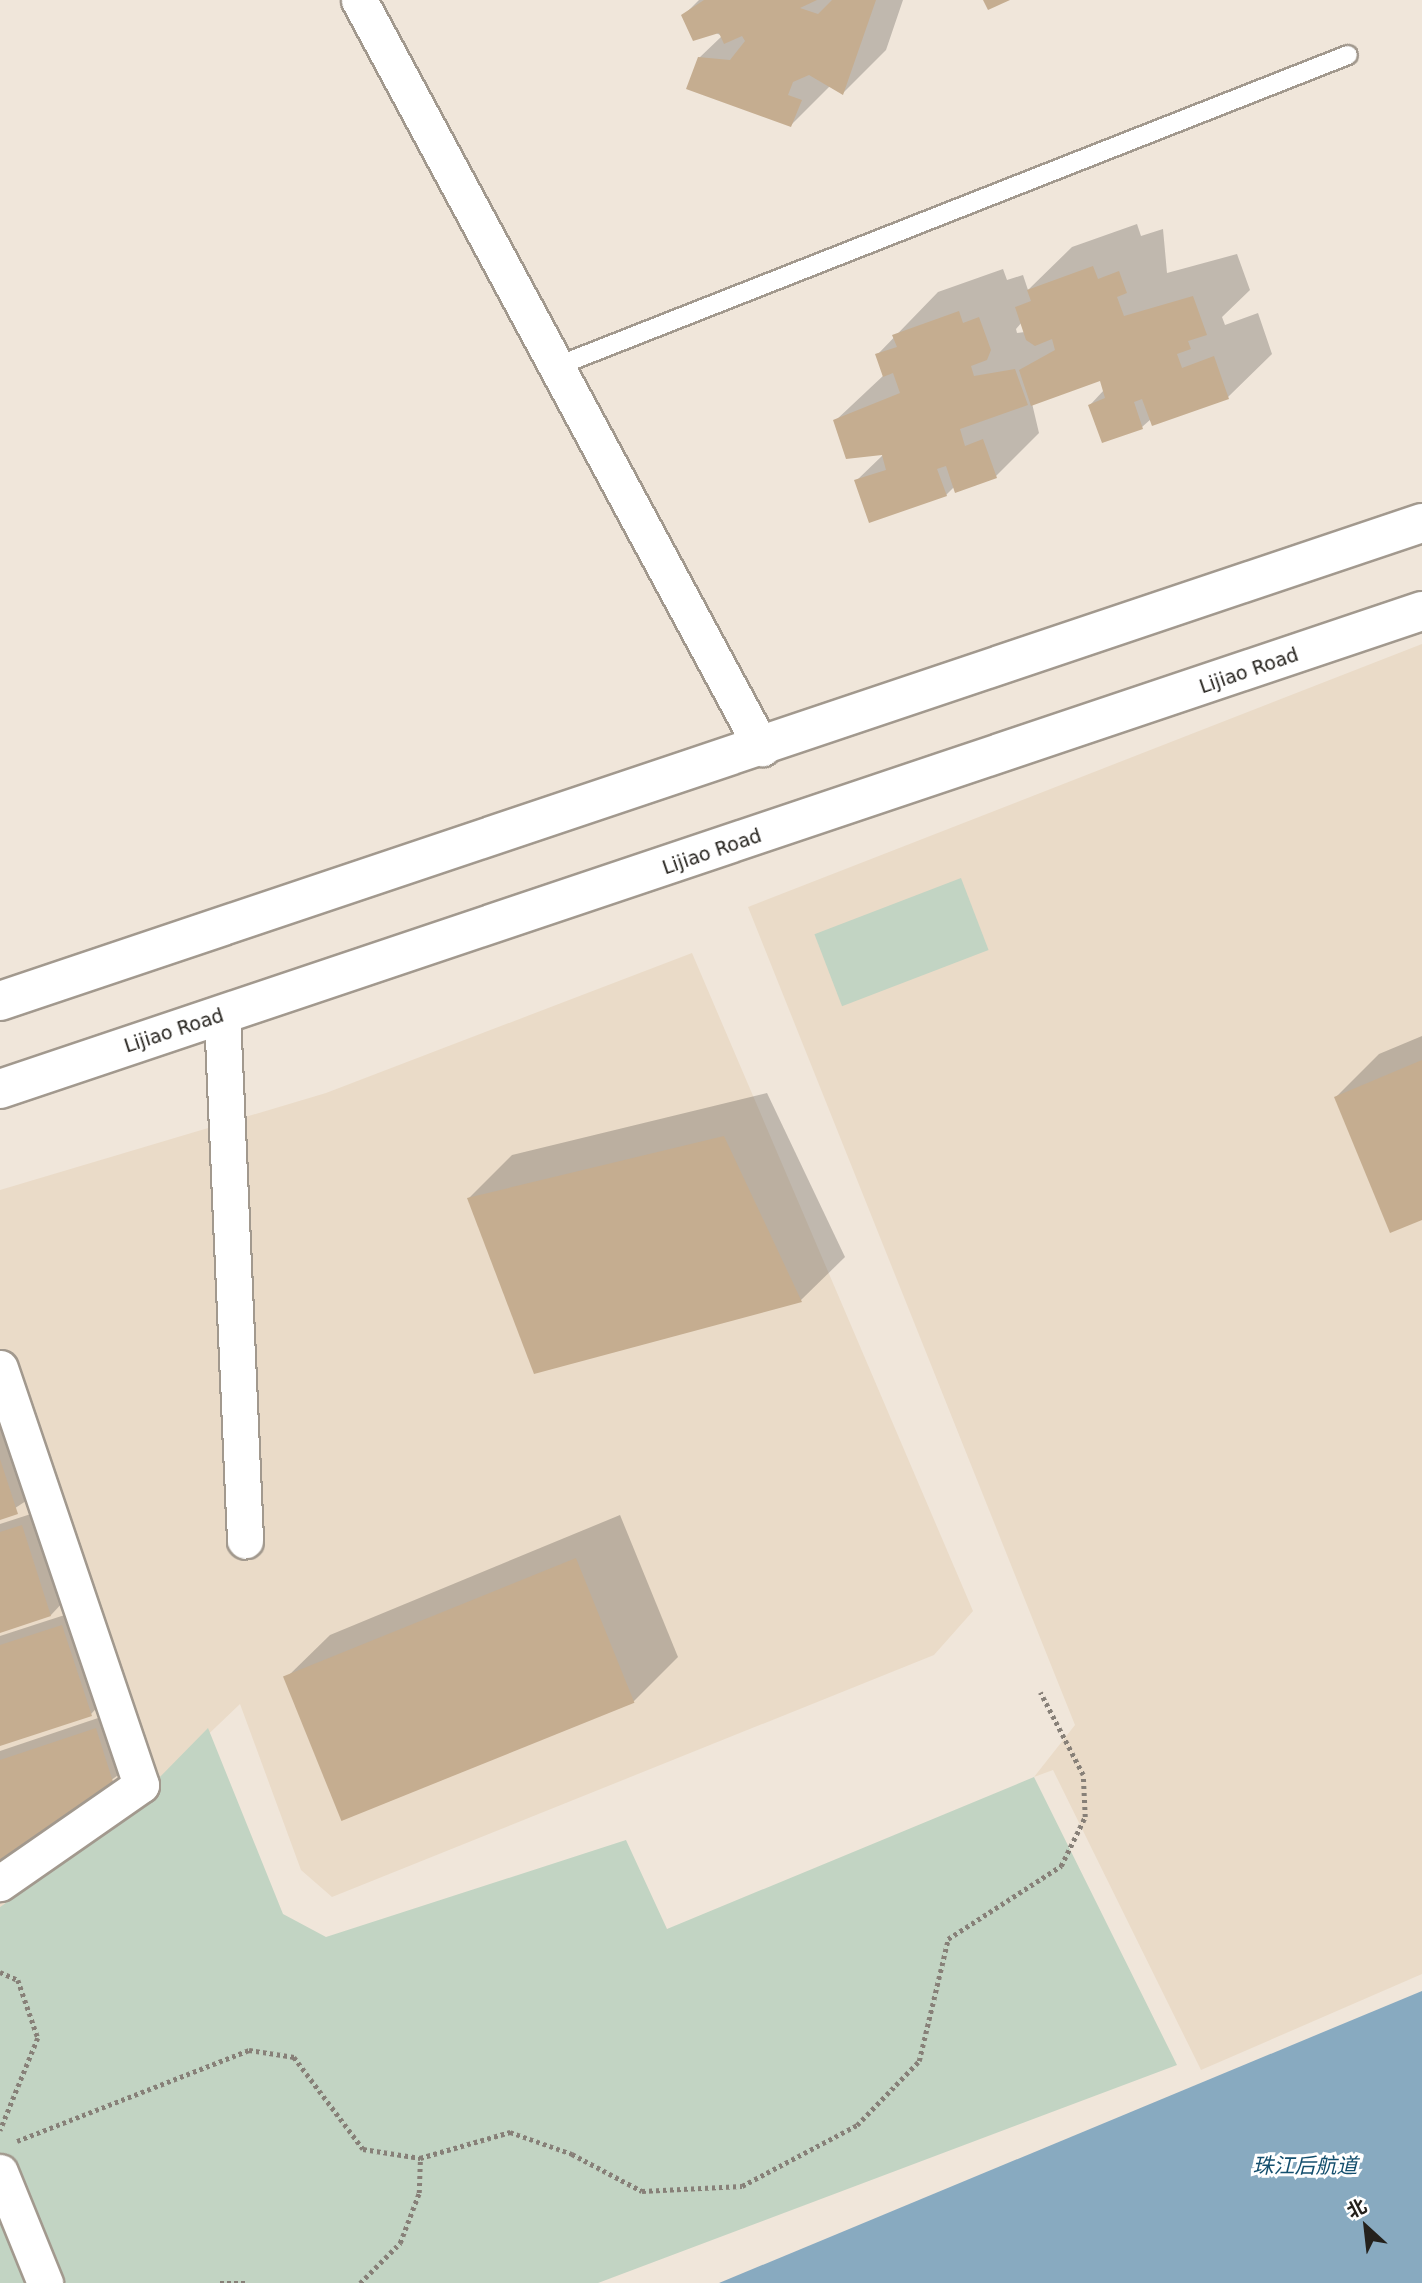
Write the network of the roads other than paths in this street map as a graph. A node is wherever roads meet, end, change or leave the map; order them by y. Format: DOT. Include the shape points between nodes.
graph roads {
  1 [pos="359,0"];
  2 [pos="1348,55"];
  3 [pos="555,367"];
  4 [pos="1422,523"];
  5 [pos="1422,611"];
  6 [pos="762,748"];
  7 [pos="0,1001"];
  8 [pos="222,1015"];
  9 [pos="0,1089"];
  10 [pos="0,1368"];
  11 [pos="245,1540"];
  12 [pos="0,1883"];
  13 [pos="6,2158"];
  14 [pos="45,2283"];
  1 -- 3 [label="street"];
  2 -- 3 [label="lane"];
  3 -- 6 [label="street"];
  4 -- 6 [label="main road"];
  5 -- 8 [label="main road, Lijiao Road"];
  6 -- 7 [label="main road"];
  8 -- 9 [label="main road, Lijiao Road"];
  8 -- 11 [label="street"];
  10 -- 12 [label="street" via="141,1785"];
  13 -- 14 [label="street"];
}
